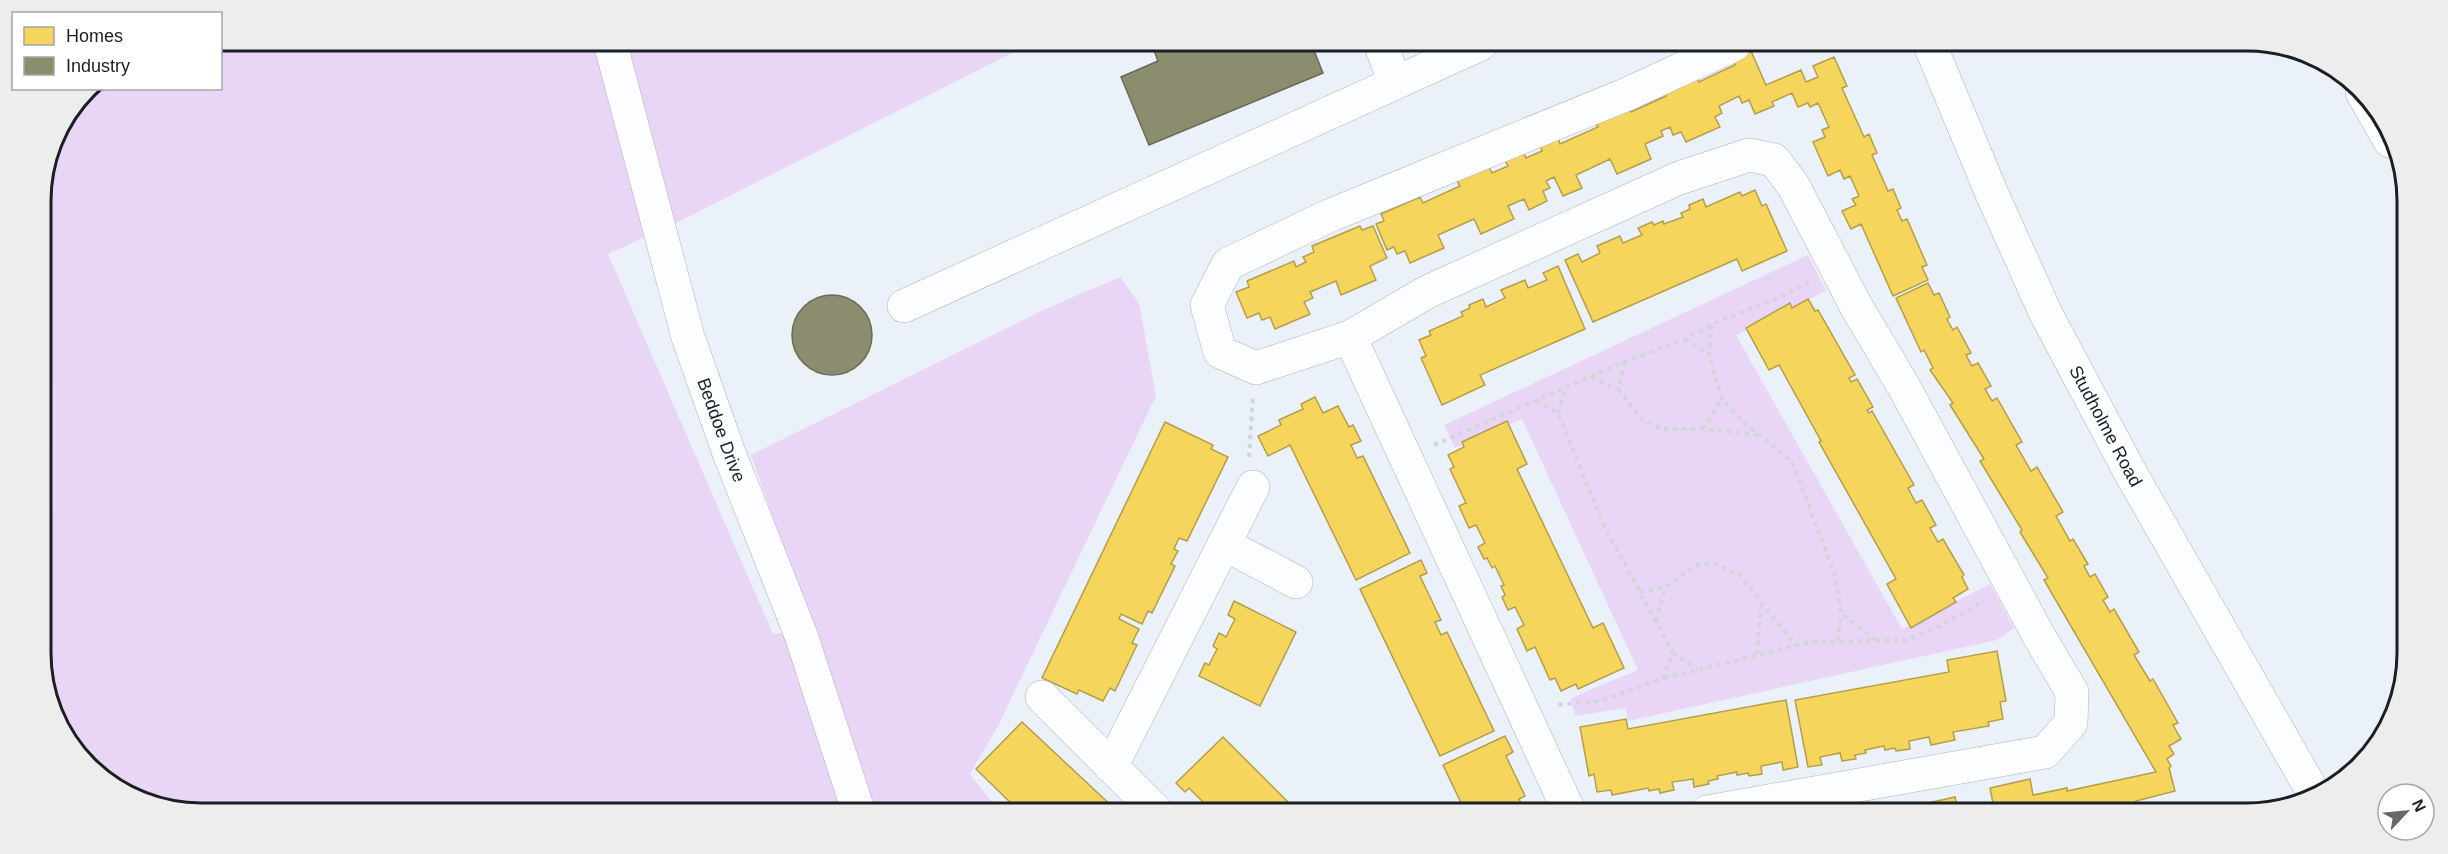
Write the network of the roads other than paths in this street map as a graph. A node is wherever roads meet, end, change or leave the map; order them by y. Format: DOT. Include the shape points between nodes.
graph roads {
  1 [pos="612,51"];
  2 [pos="1383,51"];
  3 [pos="1465,51"];
  4 [pos="1721,51"];
  5 [pos="1933,51"];
  6 [pos="1395,81"];
  7 [pos="904,306"];
  8 [pos="1350,337"];
  9 [pos="1253,487"];
  10 [pos="1224,544"];
  11 [pos="1296,582"];
  12 [pos="1042,698"];
  13 [pos="1111,767"];
  14 [pos="2311,788"];
  15 [pos="856,803"];
  16 [pos="1148,803"];
  17 [pos="1565,803"];
  18 [pos="1758,803"];
  1 -- 15 [label="street, Beddoe Drive" via="688,337 801,635"];
  2 -- 6 [label="street"];
  3 -- 6 [label="street"];
  4 -- 8 [label="street" via="1625,95 1331,215 1228,264 1207,304 1220,352 1256,368"];
  5 -- 14 [label="street, Studholme Road" via="2046,314 2130,472"];
  6 -- 7 [label="street"];
  8 -- 17 [label="street"];
  8 -- 18 [label="street" via="1427,292 1679,178 1749,155 1773,160 1780,168 1793,185 2072,692 2072,723 2044,752"];
  9 -- 10 [label="street"];
  10 -- 11 [label="street"];
  10 -- 13 [label="street"];
  12 -- 13 [label="street"];
  13 -- 16 [label="street"];
}
